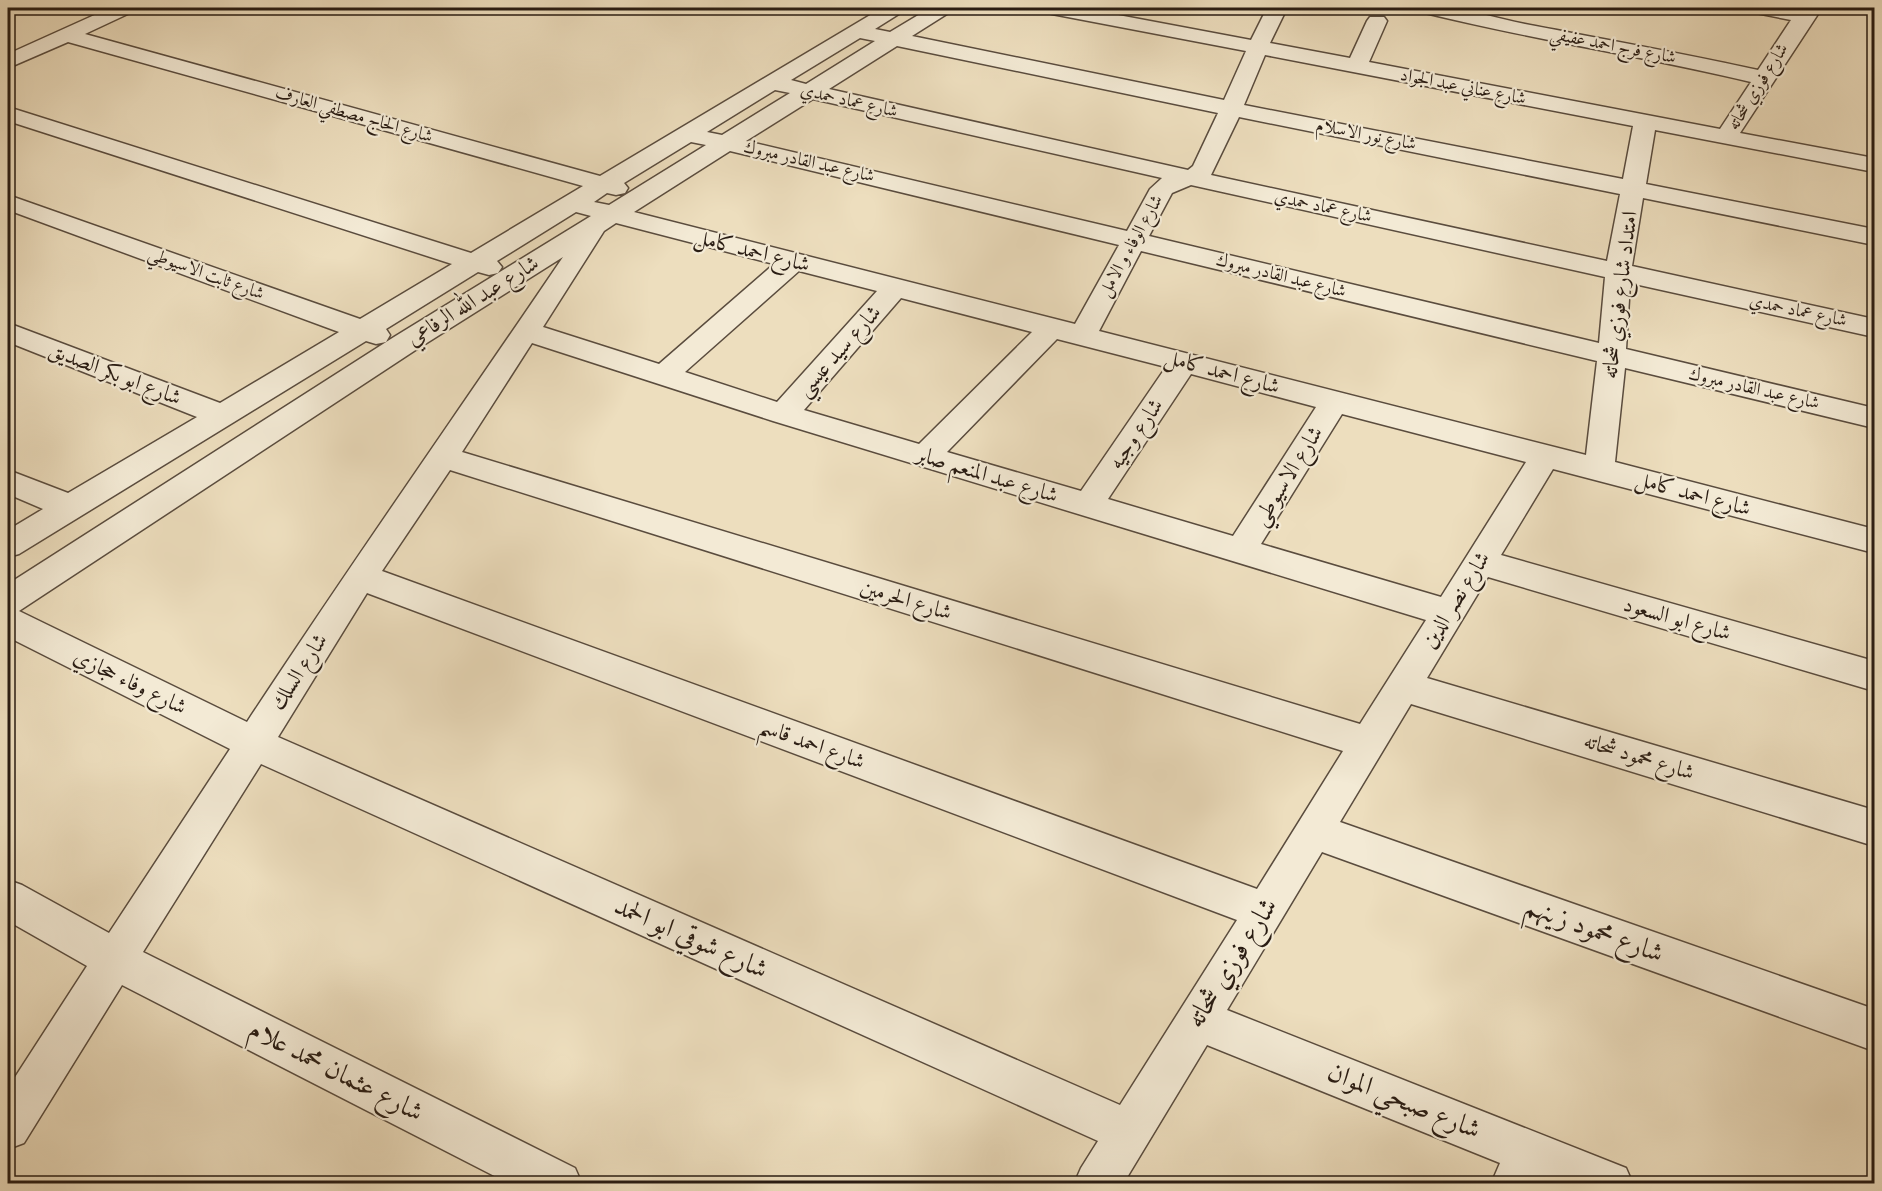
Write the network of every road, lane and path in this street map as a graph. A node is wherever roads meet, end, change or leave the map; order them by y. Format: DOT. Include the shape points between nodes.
graph roads {
  1 [pos="125,8"];
  2 [pos="892,8"];
  3 [pos="942,8"];
  4 [pos="1052,8"];
  5 [pos="1277,8"];
  6 [pos="1428,8"];
  7 [pos="1758,8"];
  8 [pos="1808,12"];
  9 [pos="1139,15"];
  10 [pos="1377,21"];
  11 [pos="858,31"];
  12 [pos="65,35"];
  13 [pos="893,38"];
  14 [pos="1257,47"];
  15 [pos="8,62"];
  16 [pos="1357,66"];
  17 [pos="1763,78"];
  18 [pos="772,83"];
  19 [pos="809,92"];
  20 [pos="1233,109"];
  21 [pos="8,114"];
  22 [pos="1645,121"];
  23 [pos="688,134"];
  24 [pos="1726,137"];
  25 [pos="1875,140"];
  26 [pos="726,143"];
  27 [pos="1869,164"];
  28 [pos="1188,177"];
  29 [pos="604,184"];
  30 [pos="1633,187"];
  31 [pos="642,196"];
  32 [pos="8,202"];
  33 [pos="570,203"];
  34 [pos="605,219"];
  35 [pos="1875,237"];
  36 [pos="1134,240"];
  37 [pos="794,261"];
  38 [pos="475,262"];
  39 [pos="1618,272"];
  40 [pos="514,276"];
  41 [pos="896,288"];
  42 [pos="1052,328"];
  43 [pos="1875,328"];
  44 [pos="363,330"];
  45 [pos="8,332"];
  46 [pos="527,332"];
  47 [pos="1082,336"];
  48 [pos="404,344"];
  49 [pos="1612,355"];
  50 [pos="1184,363"];
  51 [pos="663,376"];
  52 [pos="1335,401"];
  53 [pos="783,414"];
  54 [pos="222,416"];
  55 [pos="1875,418"];
  56 [pos="925,456"];
  57 [pos="1545,456"];
  58 [pos="443,457"];
  59 [pos="1599,470"];
  60 [pos="8,481"];
  61 [pos="1088,505"];
  62 [pos="70,507"];
  63 [pos="1875,541"];
  64 [pos="8,545"];
  65 [pos="1240,550"];
  66 [pos="1480,562"];
  67 [pos="360,577"];
  68 [pos="8,601"];
  69 [pos="1449,613"];
  70 [pos="8,621"];
  71 [pos="1875,676"];
  72 [pos="1403,686"];
  73 [pos="253,743"];
  74 [pos="1368,743"];
  75 [pos="1875,828"];
  76 [pos="1314,831"];
  77 [pos="8,899"];
  78 [pos="1264,912"];
  79 [pos="114,959"];
  80 [pos="1198,1020"];
  81 [pos="1875,1030"];
  82 [pos="8,1127"];
  83 [pos="1129,1132"];
  84 [pos="1521,1167"];
  85 [pos="559,1184"];
  86 [pos="1097,1184"];
  87 [pos="1610,1184"];
  1 -- 12 [label="street"];
  2 -- 11 [label="street, شارع عبد الله الرفاعي"];
  3 -- 13 [label="street, شارع عبد الله الرفاعي"];
  4 -- 9 [label="street, شارع عناني عبد الجواد"];
  5 -- 14 [label="street, شارع الوفاء و الامل"];
  6 -- 17 [label="street, شارع فرج احمد عفيفي"];
  7 -- 8 [label="street"];
  8 -- 17 [label="street, شارع فوزي شحاته"];
  9 -- 14 [label="street, شارع عناني عبد الجواد"];
  10 -- 16 [label="street"];
  11 -- 13 [label="street, شارع نور الاسلام"];
  11 -- 18 [label="street, شارع عبد الله الرفاعي"];
  12 -- 15 [label="street"];
  12 -- 29 [label="street, شارع الحاج مصطفي العارف"];
  13 -- 19 [label="street, شارع عبد الله الرفاعي"];
  13 -- 20 [label="street, شارع نور الاسلام"];
  14 -- 16 [label="street, شارع عناني عبد الجواد"];
  14 -- 20 [label="street, شارع الوفاء و الامل"];
  16 -- 22 [label="street, شارع عناني عبد الجواد"];
  17 -- 24 [label="street, شارع فوزي شحاته"];
  18 -- 19 [label="street, شارع عماد حمدي"];
  18 -- 23 [label="street, شارع عبد الله الرفاعي"];
  19 -- 26 [label="street, شارع عبد الله الرفاعي"];
  19 -- 28 [label="street, شارع عماد حمدي"];
  20 -- 28 [label="street, شارع الوفاء و الامل" via="1203,170"];
  20 -- 30 [label="street, شارع نور الاسلام"];
  21 -- 38 [label="street"];
  22 -- 24 [label="street, شارع عناني عبد الجواد"];
  22 -- 30 [label="street, امتداد شارع فوزي شحاته"];
  23 -- 26 [label="street, شارع عبد القادر مبروك"];
  23 -- 29 [label="street, شارع عبد الله الرفاعي"];
  24 -- 27 [label="street, شارع عناني عبد الجواد"];
  25 -- 27 [label="street"];
  26 -- 31 [label="street, شارع عبد الله الرفاعي"];
  26 -- 36 [label="street, شارع عبد القادر مبروك"];
  28 -- 36 [label="street, شارع الوفاء و الامل" via="1176,179 1162,189"];
  28 -- 39 [label="street, شارع عماد حمدي"];
  29 -- 31 [label="street, شارع الحاج مصطفي العارف"];
  29 -- 33 [label="street, شارع عبد الله الرفاعي"];
  30 -- 35 [label="street, شارع نور الاسلام"];
  30 -- 39 [label="street, امتداد شارع فوزي شحاته"];
  31 -- 34 [label="street, شارع عبد الله الرفاعي"];
  32 -- 44 [label="street, شارع ثابت الاسيوطي"];
  33 -- 34 [label="street, شارع احمد كامل"];
  33 -- 38 [label="street, شارع عبد الله الرفاعي"];
  34 -- 37 [label="street, شارع احمد كامل"];
  34 -- 40 [label="street, شارع عبد الله الرفاعي"];
  34 -- 46 [label="street, شارع السلك"];
  36 -- 47 [label="street, شارع الوفاء و الامل"];
  36 -- 49 [label="street, شارع عبد القادر مبروك"];
  37 -- 41 [label="street, شارع احمد كامل"];
  37 -- 51 [label="street"];
  38 -- 40 [label="street"];
  38 -- 44 [label="street, شارع عبد الله الرفاعي"];
  39 -- 43 [label="street, شارع عماد حمدي"];
  39 -- 49 [label="street, امتداد شارع فوزي شحاته"];
  40 -- 48 [label="street, شارع عبد الله الرفاعي"];
  41 -- 42 [label="street, شارع احمد كامل"];
  41 -- 53 [label="street, شارع سيد عيسي"];
  42 -- 47 [label="street, شارع احمد كامل"];
  42 -- 56 [label="street"];
  44 -- 48 [label="street, شارع ثابت الاسيوطي"];
  44 -- 54 [label="street, شارع عبد الله الرفاعي"];
  45 -- 54 [label="street, شارع ابو بكر الصديق"];
  46 -- 51 [label="street, شارع عبد المنعم صابر"];
  46 -- 58 [label="street, شارع السلك"];
  47 -- 50 [label="street, شارع احمد كامل"];
  48 -- 68 [label="street, شارع عبد الله الرفاعي"];
  49 -- 55 [label="street, شارع عبد القادر مبروك"];
  49 -- 59 [label="street, امتداد شارع فوزي شحاته"];
  50 -- 52 [label="street, شارع احمد كامل"];
  50 -- 61 [label="street, شارع وجيه"];
  51 -- 53 [label="street, شارع عبد المنعم صابر"];
  52 -- 57 [label="street, شارع احمد كامل"];
  52 -- 65 [label="street, شارع الاسيوطي"];
  53 -- 56 [label="street, شارع عبد المنعم صابر"];
  54 -- 62 [label="street, شارع عبد الله الرفاعي"];
  56 -- 61 [label="street, شارع عبد المنعم صابر"];
  57 -- 59 [label="street, شارع احمد كامل"];
  57 -- 66 [label="street, شارع نصر الدين"];
  58 -- 67 [label="street, شارع السلك"];
  58 -- 74 [label="street, شارع الحرمين"];
  59 -- 63 [label="street, شارع احمد كامل"];
  60 -- 62 [label="street"];
  61 -- 65 [label="street, شارع عبد المنعم صابر"];
  62 -- 64 [label="street, شارع عبد الله الرفاعي"];
  65 -- 69 [label="street, شارع عبد المنعم صابر"];
  66 -- 69 [label="street, شارع نصر الدين"];
  66 -- 71 [label="street, شارع ابو السعود"];
  67 -- 73 [label="street, شارع السلك"];
  67 -- 78 [label="street, شارع احمد قاسم"];
  69 -- 72 [label="street, شارع نصر الدين"];
  70 -- 73 [label="street, شارع وفاء حجازي"];
  72 -- 74 [label="street, شارع نصر الدين"];
  72 -- 75 [label="street, شارع محمود شحاته"];
  73 -- 79 [label="street, شارع السلك"];
  73 -- 83 [label="street, شارع شوقي ابو الحمد"];
  74 -- 76 [label="street, شارع فوزي شحاته"];
  76 -- 78 [label="street, شارع فوزي شحاته"];
  76 -- 81 [label="street, شارع محمود زينهم"];
  77 -- 79 [label="street, شارع عثمان محمد علام"];
  78 -- 80 [label="street, شارع فوزي شحاته"];
  79 -- 82 [label="street, شارع السلك"];
  79 -- 85 [label="street, شارع عثمان محمد علام"];
  80 -- 83 [label="street, شارع فوزي شحاته"];
  80 -- 84 [label="street, شارع صبحي الموان"];
  83 -- 86 [label="street, شارع فوزي شحاته"];
  84 -- 87 [label="street, شارع صبحي الموان"];
}
